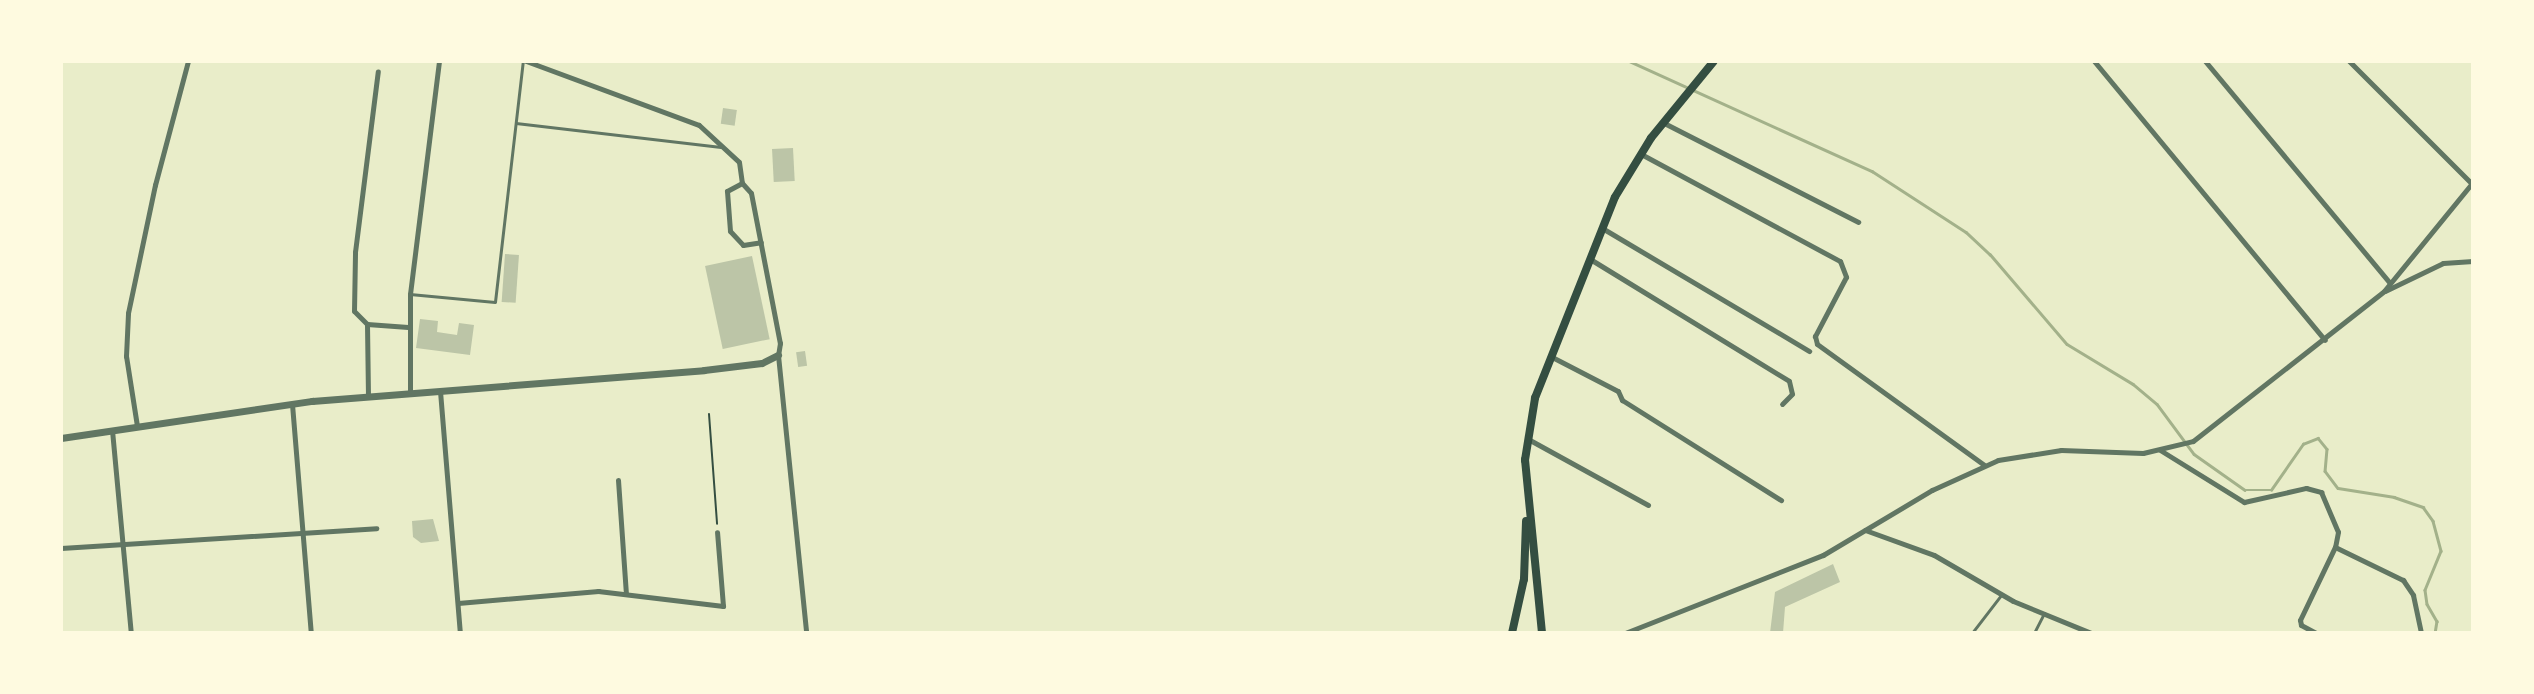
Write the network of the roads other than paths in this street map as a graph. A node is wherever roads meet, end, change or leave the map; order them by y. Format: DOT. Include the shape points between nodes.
graph roads {
  1 [pos="188,61"];
  2 [pos="439,61"];
  3 [pos="524,61"];
  4 [pos="1714,61"];
  5 [pos="2094,61"];
  6 [pos="2205,61"];
  7 [pos="2349,61"];
  8 [pos="378,71"];
  9 [pos="516,123"];
  10 [pos="1664,123"];
  11 [pos="724,148"];
  12 [pos="1640,154"];
  13 [pos="742,183"];
  14 [pos="2472,183"];
  15 [pos="1858,222"];
  16 [pos="1602,228"];
  17 [pos="761,242"];
  18 [pos="1591,260"];
  19 [pos="2473,261"];
  20 [pos="2390,283"];
  21 [pos="2384,291"];
  22 [pos="410,294"];
  23 [pos="367,324"];
  24 [pos="408,327"];
  25 [pos="2325,340"];
  26 [pos="1809,351"];
  27 [pos="778,355"];
  28 [pos="1552,357"];
  29 [pos="440,391"];
  30 [pos="411,393"];
  31 [pos="368,396"];
  32 [pos="292,404"];
  33 [pos="1782,404"];
  34 [pos="137,426"];
  35 [pos="111,430"];
  36 [pos="61,438"];
  37 [pos="1526,438"];
  38 [pos="2160,450"];
  39 [pos="1984,465"];
  40 [pos="618,480"];
  41 [pos="1527,490"];
  42 [pos="1781,500"];
  43 [pos="1648,505"];
  44 [pos="376,528"];
  45 [pos="1865,530"];
  46 [pos="717,532"];
  47 [pos="306,533"];
  48 [pos="121,545"];
  49 [pos="2335,547"];
  50 [pos="61,548"];
  51 [pos="626,593"];
  52 [pos="2001,594"];
  53 [pos="458,603"];
  54 [pos="2044,613"];
  55 [pos="131,633"];
  56 [pos="311,633"];
  57 [pos="460,633"];
  58 [pos="806,633"];
  59 [pos="1512,633"];
  60 [pos="1542,633"];
  61 [pos="1625,633"];
  62 [pos="1972,633"];
  63 [pos="2034,633"];
  64 [pos="2091,633"];
  65 [pos="2316,633"];
  66 [pos="2421,633"];
  1 -- 34 [label="street" via="128,313 127,356"];
  2 -- 22 [label="street"];
  3 -- 9 [label="lane"];
  3 -- 11 [label="street" via="699,125"];
  4 -- 10 [label="main road"];
  5 -- 25 [label="street"];
  6 -- 20 [label="street"];
  7 -- 14 [label="street"];
  8 -- 23 [label="street" via="355,252 354,311 358,321"];
  9 -- 11 [label="lane"];
  9 -- 22 [label="lane" via="495,302"];
  10 -- 12 [label="main road"];
  10 -- 15 [label="street"];
  11 -- 13 [label="street" via="738,162"];
  12 -- 16 [label="main road"];
  12 -- 39 [label="street" via="1840,261 1846,277 1815,335 1817,344"];
  13 -- 17 [label="street" via="751,193"];
  13 -- 17 [label="street" via="727,191 730,231 743,245"];
  14 -- 20 [label="street"];
  16 -- 18 [label="main road"];
  16 -- 26 [label="street"];
  17 -- 27 [label="street" via="780,343"];
  18 -- 28 [label="main road"];
  18 -- 33 [label="street" via="1789,381 1792,394"];
  19 -- 21 [label="street" via="2443,263"];
  20 -- 21 [label="street"];
  21 -- 25 [label="street"];
  22 -- 24 [label="street"];
  23 -- 24 [label="street"];
  23 -- 31 [label="street"];
  24 -- 30 [label="street"];
  25 -- 38 [label="street" via="2193,441"];
  27 -- 29 [label="street" via="757,364 704,370"];
  27 -- 58 [label="street"];
  28 -- 37 [label="main road" via="1535,398"];
  28 -- 42 [label="street" via="1618,391 1622,400"];
  29 -- 30 [label="street"];
  29 -- 53 [label="street"];
  30 -- 31 [label="street"];
  31 -- 32 [label="street"];
  32 -- 34 [label="street"];
  32 -- 47 [label="street"];
  34 -- 35 [label="street"];
  35 -- 36 [label="street"];
  35 -- 48 [label="street"];
  37 -- 41 [label="main road"];
  37 -- 43 [label="street"];
  38 -- 39 [label="street" via="2045,451"];
  38 -- 49 [label="street" via="2244,502 2318,489 2334,516 2339,536"];
  39 -- 45 [label="street"];
  40 -- 51 [label="street"];
  41 -- 59 [label="main road" via="1525,571"];
  41 -- 60 [label="main road"];
  44 -- 47 [label="street"];
  45 -- 52 [label="street" via="1934,555"];
  45 -- 61 [label="street" via="1787,571"];
  46 -- 51 [label="street" via="723,606"];
  47 -- 48 [label="street"];
  47 -- 56 [label="street"];
  48 -- 50 [label="street"];
  48 -- 55 [label="street"];
  49 -- 65 [label="street" via="2300,620"];
  49 -- 66 [label="street" via="2403,580 2413,595"];
  51 -- 53 [label="street" via="550,592"];
  52 -- 54 [label="street"];
  52 -- 62 [label="lane"];
  53 -- 57 [label="street"];
  54 -- 63 [label="lane"];
  54 -- 64 [label="street"];
}
